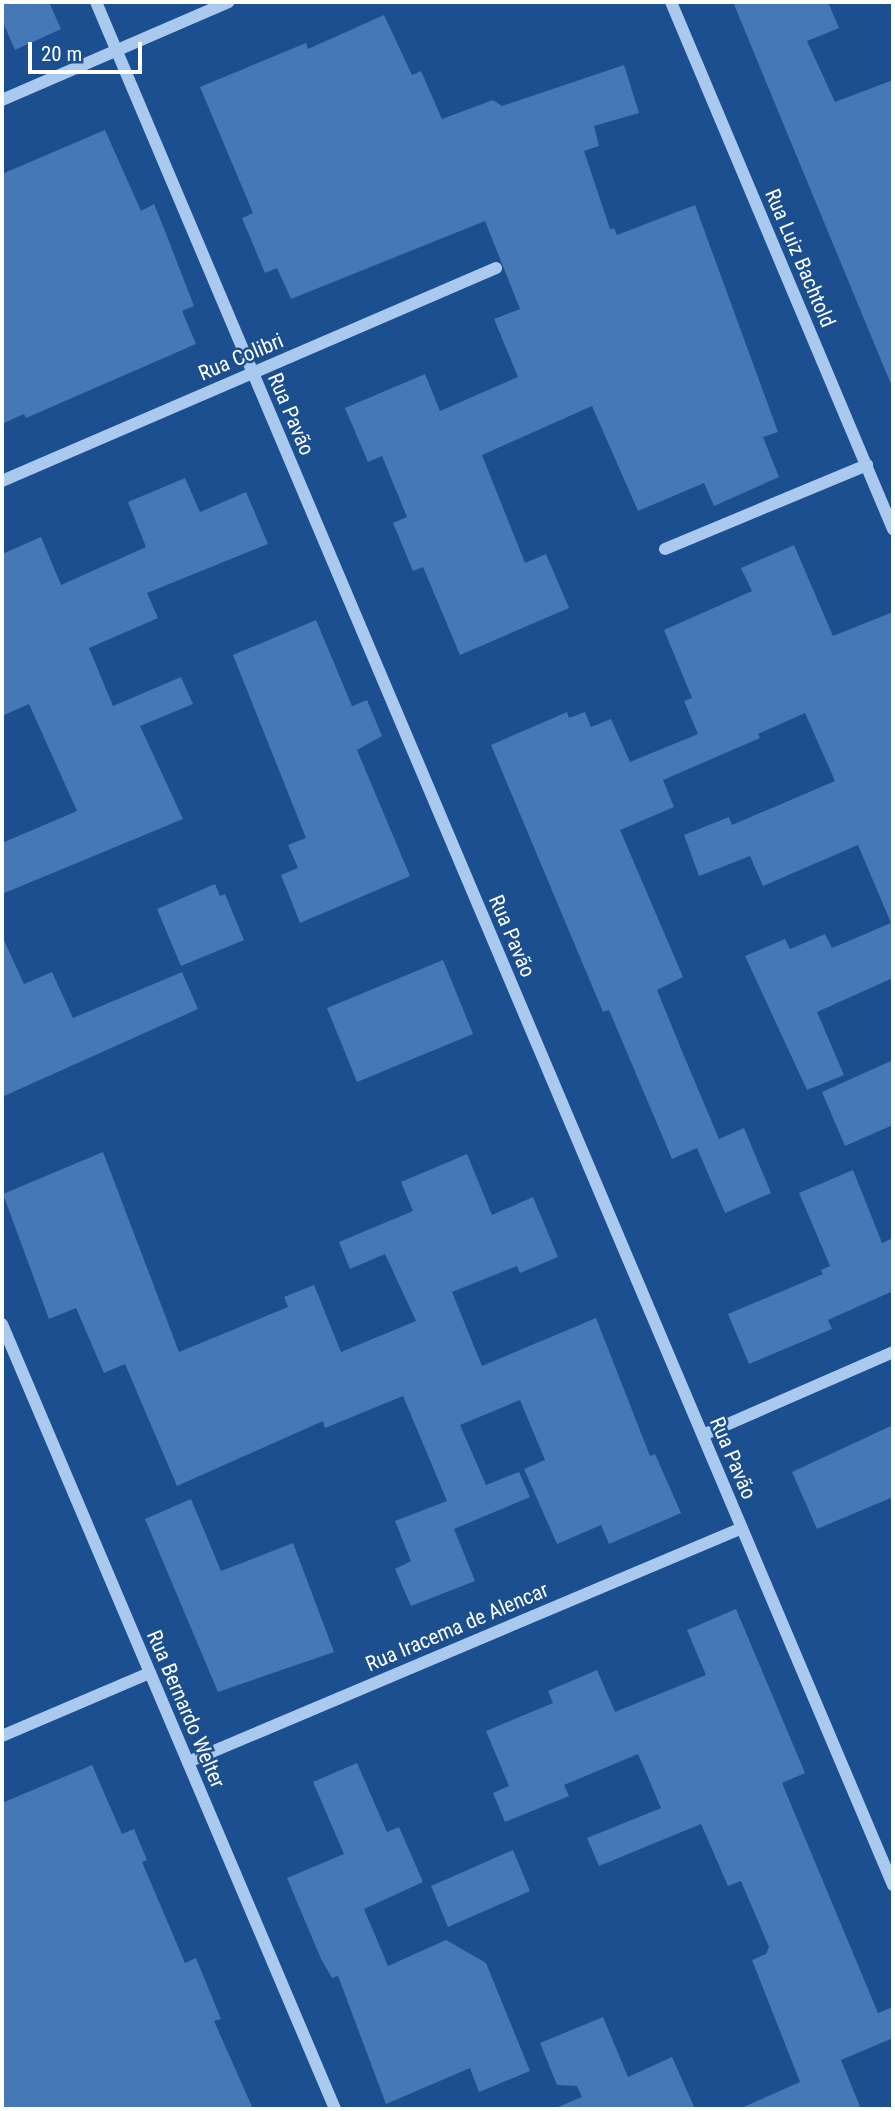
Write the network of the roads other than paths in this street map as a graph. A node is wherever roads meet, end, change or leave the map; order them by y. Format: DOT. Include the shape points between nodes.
graph roads {
  1 [pos="96,2"];
  2 [pos="229,2"];
  3 [pos="671,2"];
  4 [pos="117,50"];
  5 [pos="2,100"];
  6 [pos="496,268"];
  7 [pos="253,372"];
  8 [pos="867,465"];
  9 [pos="2,481"];
  10 [pos="893,529"];
  11 [pos="665,549"];
  12 [pos="2,1324"];
  13 [pos="893,1352"];
  14 [pos="703,1435"];
  15 [pos="742,1528"];
  16 [pos="150,1673"];
  17 [pos="2,1736"];
  18 [pos="188,1762"];
  19 [pos="893,1885"];
  20 [pos="335,2109"];
  1 -- 4 [label="street, Rua Pavão"];
  2 -- 4 [label="street"];
  3 -- 8 [label="street, Rua Luiz Bachtold"];
  4 -- 5 [label="street"];
  4 -- 7 [label="street, Rua Pavão"];
  6 -- 7 [label="street, Rua Colibri"];
  7 -- 9 [label="street, Rua Colibri"];
  7 -- 14 [label="street, Rua Pavão"];
  8 -- 10 [label="street, Rua Luiz Bachtold"];
  8 -- 11 [label="street"];
  12 -- 16 [label="street, Rua Bernardo Welter"];
  13 -- 14 [label="street"];
  14 -- 15 [label="street, Rua Pavão"];
  15 -- 18 [label="street, Rua Iracema de Alencar"];
  15 -- 19 [label="street, Rua Pavão"];
  16 -- 17 [label="street"];
  16 -- 18 [label="street, Rua Bernardo Welter"];
  18 -- 20 [label="street, Rua Bernardo Welter"];
}
